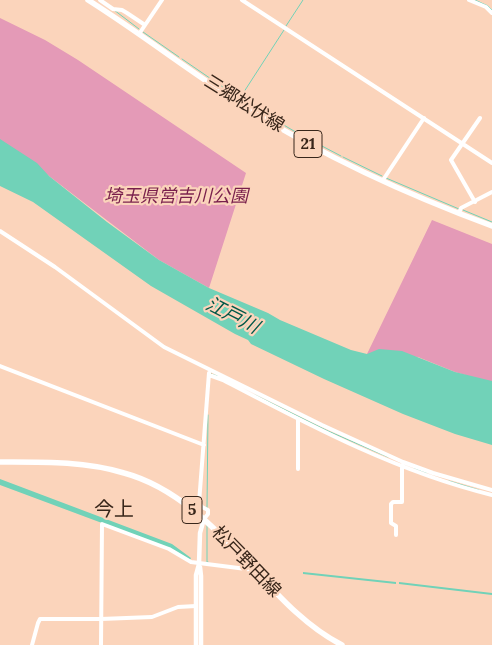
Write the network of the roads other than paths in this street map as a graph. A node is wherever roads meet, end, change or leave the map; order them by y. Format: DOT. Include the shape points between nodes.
graph roads {
  1 [pos="88,0"];
  2 [pos="100,0"];
  3 [pos="162,0"];
  4 [pos="242,0"];
  5 [pos="469,0"];
  6 [pos="491,10"];
  7 [pos="146,25"];
  8 [pos="139,34"];
  9 [pos="424,118"];
  10 [pos="480,118"];
  11 [pos="463,144"];
  12 [pos="492,163"];
  13 [pos="383,180"];
  14 [pos="492,192"];
  15 [pos="475,202"];
  16 [pos="460,211"];
  17 [pos="492,226"];
  18 [pos="0,231"];
  19 [pos="0,366"];
  20 [pos="210,368"];
  21 [pos="209,376"];
  22 [pos="298,419"];
  23 [pos="204,445"];
  24 [pos="0,462"];
  25 [pos="402,463"];
  26 [pos="298,469"];
  27 [pos="492,490"];
  28 [pos="492,495"];
  29 [pos="204,519"];
  30 [pos="396,535"];
  31 [pos="199,564"];
  32 [pos="254,570"];
  33 [pos="196,606"];
  34 [pos="101,619"];
  35 [pos="32,645"];
  36 [pos="101,645"];
  37 [pos="196,645"];
  38 [pos="201,645"];
  39 [pos="342,645"];
  1 -- 8 [label="main road, 三郷松伏線 / 21"];
  2 -- 7 [label="street"];
  3 -- 7 [label="street"];
  4 -- 9 [label="street"];
  5 -- 6 [label="street"];
  7 -- 8 [label="street"];
  8 -- 13 [label="main road, 三郷松伏線 / 21" via="264,119 324,153"];
  9 -- 11 [label="street"];
  9 -- 13 [label="street"];
  10 -- 11 [label="street"];
  11 -- 12 [label="street"];
  11 -- 15 [label="street" via="451,160"];
  13 -- 16 [label="main road, 三郷松伏線 / 21"];
  14 -- 15 [label="street"];
  15 -- 16 [label="street"];
  16 -- 17 [label="main road, 三郷松伏線 / 21"];
  18 -- 20 [label="street" via="159,343"];
  19 -- 23 [label="street"];
  20 -- 21 [label="street"];
  20 -- 25 [label="street"];
  21 -- 22 [label="street"];
  21 -- 23 [label="street"];
  22 -- 25 [label="street"];
  22 -- 26 [label="street"];
  23 -- 29 [label="street" via="199,503 208,510"];
  24 -- 29 [label="main road, 松戸野田線 / 5" via="79,464 126,473 168,493"];
  25 -- 27 [label="street"];
  25 -- 28 [label="street"];
  25 -- 30 [label="street" via="402,502 391,504"];
  29 -- 31 [label="street"];
  29 -- 32 [label="main road, 松戸野田線 / 5"];
  31 -- 32 [label="street"];
  31 -- 33 [label="street"];
  31 -- 34 [label="street" via="102,524"];
  31 -- 38 [label="street"];
  32 -- 39 [label="main road, 松戸野田線 / 5" via="300,616"];
  33 -- 34 [label="street" via="178,607 152,616"];
  33 -- 37 [label="street"];
  34 -- 35 [label="street" via="40,619"];
  34 -- 36 [label="street"];
}
